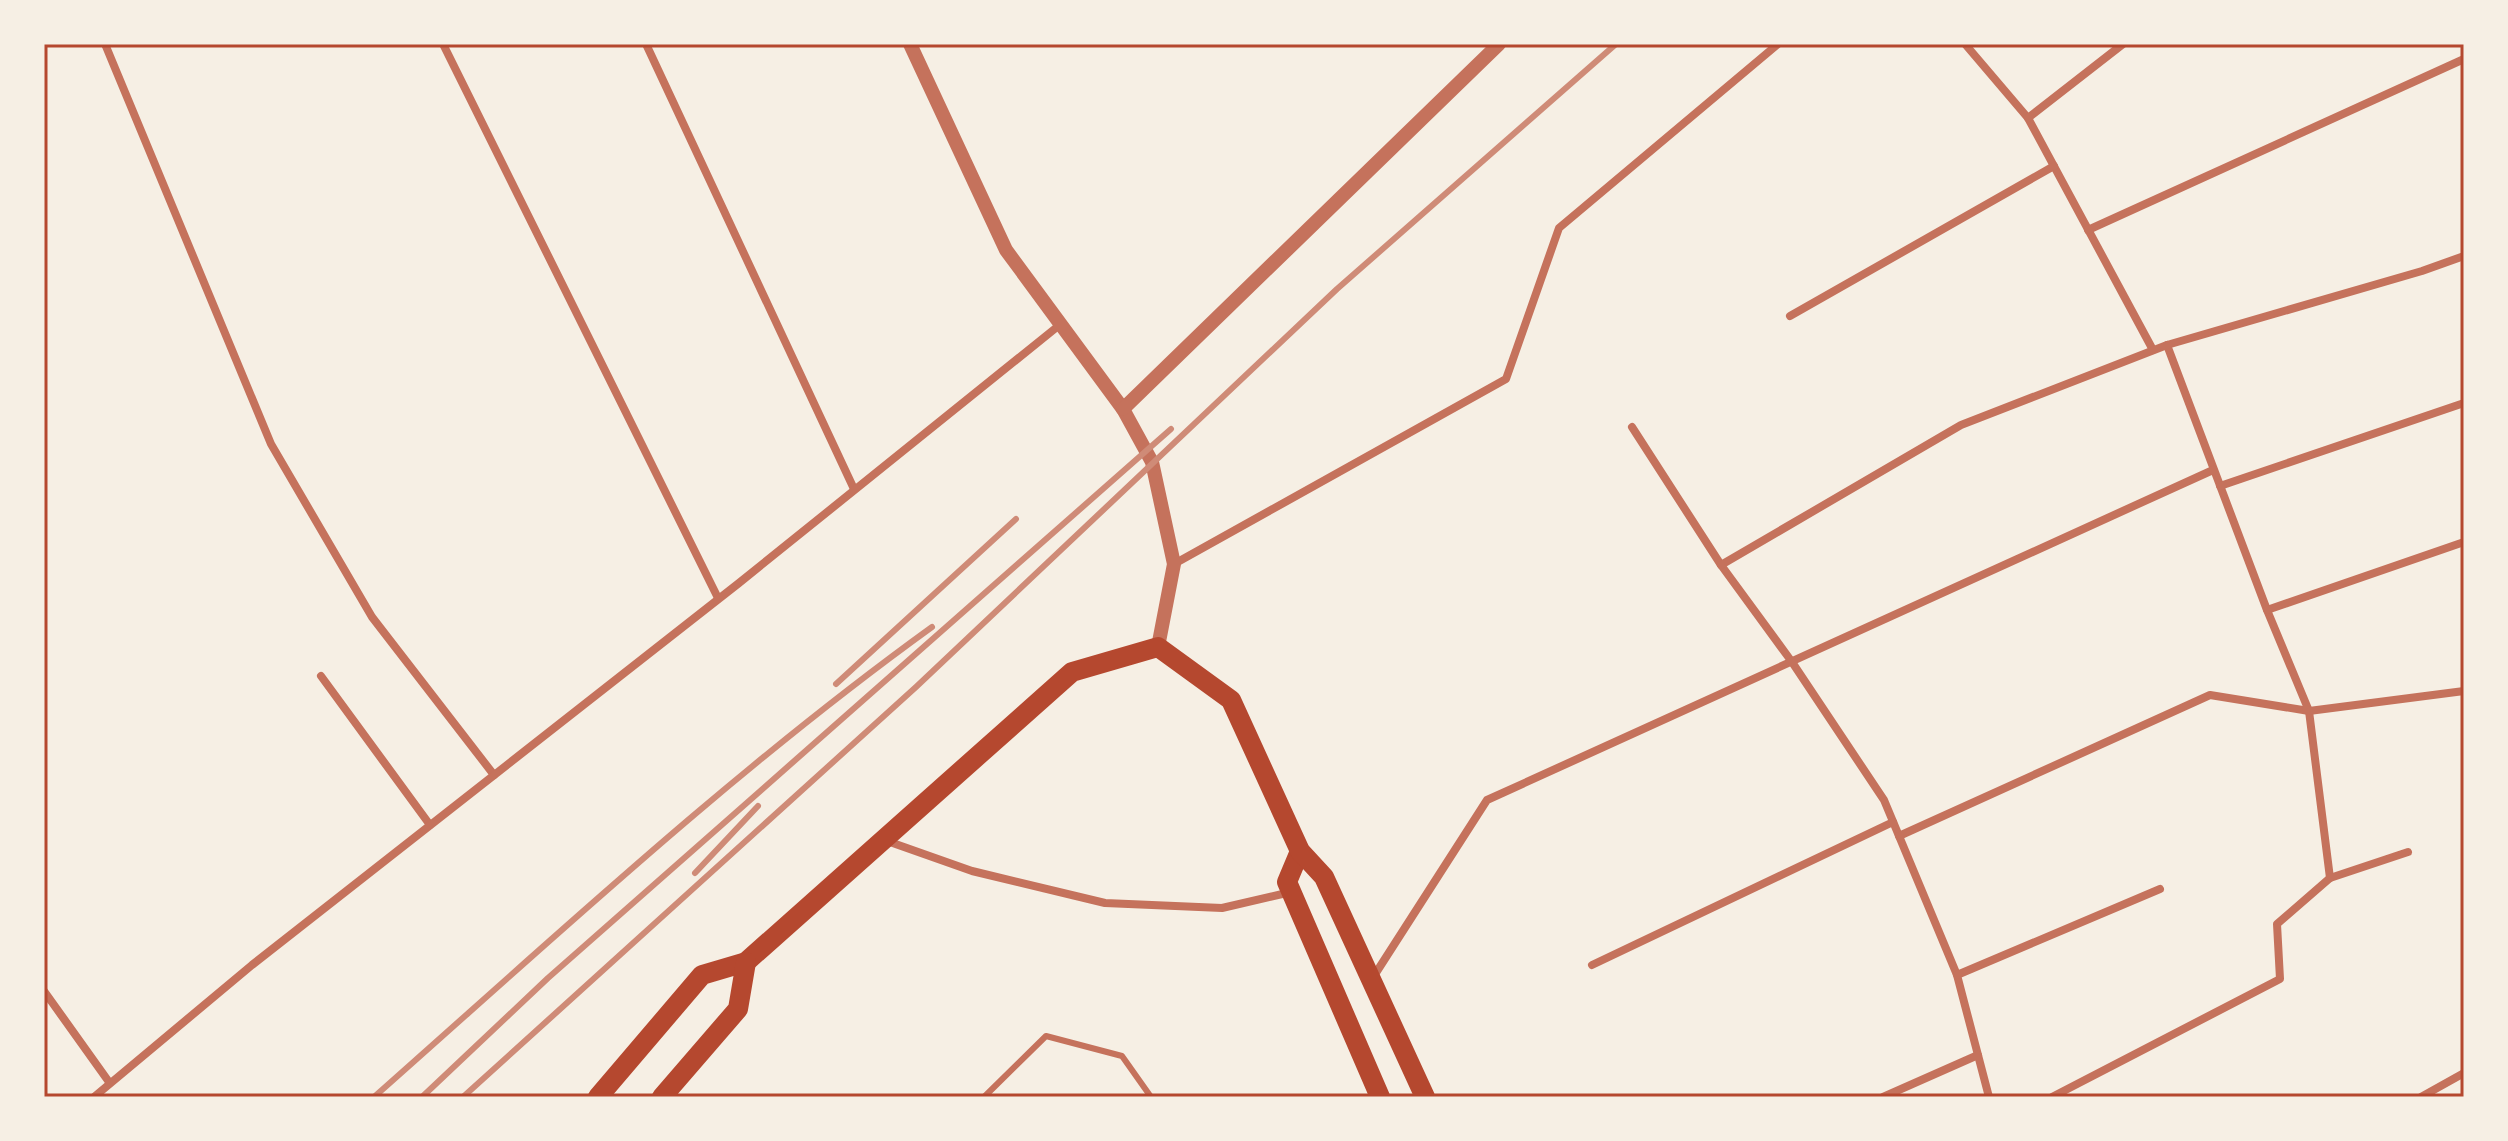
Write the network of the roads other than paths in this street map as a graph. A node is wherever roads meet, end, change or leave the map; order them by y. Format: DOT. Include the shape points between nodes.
graph roads {
  1 [pos="105,44"];
  2 [pos="443,44"];
  3 [pos="646,44"];
  4 [pos="910,44"];
  5 [pos="1499,44"];
  6 [pos="1778,44"];
  7 [pos="1965,44"];
  8 [pos="2123,44"];
  9 [pos="2464,59"];
  10 [pos="2028,118"];
  11 [pos="2054,166"];
  12 [pos="2088,230"];
  13 [pos="2464,256"];
  14 [pos="1790,316"];
  15 [pos="1062,323"];
  16 [pos="2167,345"];
  17 [pos="2153,350"];
  18 [pos="2464,403"];
  19 [pos="1123,409"];
  20 [pos="1632,427"];
  21 [pos="2213,470"];
  22 [pos="2220,486"];
  23 [pos="854,489"];
  24 [pos="2464,542"];
  25 [pos="1174,564"];
  26 [pos="1721,565"];
  27 [pos="718,598"];
  28 [pos="2267,610"];
  29 [pos="1158,647"];
  30 [pos="1792,662"];
  31 [pos="321,676"];
  32 [pos="2464,691"];
  33 [pos="2309,711"];
  34 [pos="494,775"];
  35 [pos="1893,822"];
  36 [pos="430,825"];
  37 [pos="1899,836"];
  38 [pos="883,840"];
  39 [pos="1300,851"];
  40 [pos="2408,852"];
  41 [pos="2330,878"];
  42 [pos="2160,889"];
  43 [pos="1291,892"];
  44 [pos="746,962"];
  45 [pos="1592,965"];
  46 [pos="1957,975"];
  47 [pos="1371,979"];
  48 [pos="44,991"];
  49 [pos="1978,1055"];
  50 [pos="2464,1073"];
  51 [pos="109,1082"];
  52 [pos="94,1097"];
  53 [pos="598,1097"];
  54 [pos="662,1097"];
  55 [pos="984,1097"];
  56 [pos="1151,1097"];
  57 [pos="1380,1097"];
  58 [pos="1425,1097"];
  59 [pos="1883,1097"];
  60 [pos="1989,1097"];
  61 [pos="2052,1097"];
  62 [pos="2421,1097"];
  1 -- 34 [label="street" via="271,444 372,617"];
  2 -- 27 [label="street"];
  3 -- 23 [label="street"];
  4 -- 15 [label="street" via="1006,250"];
  5 -- 19 [label="street"];
  6 -- 25 [label="street" via="1559,228 1506,379"];
  7 -- 10 [label="street"];
  8 -- 10 [label="street"];
  9 -- 12 [label="street"];
  10 -- 11 [label="street"];
  11 -- 12 [label="street"];
  11 -- 14 [label="street"];
  12 -- 17 [label="street"];
  13 -- 16 [label="street"];
  15 -- 19 [label="street"];
  15 -- 23 [label="street"];
  16 -- 17 [label="street"];
  16 -- 21 [label="street"];
  17 -- 26 [label="street" via="1961,425"];
  18 -- 22 [label="street"];
  19 -- 25 [label="street" via="1152,462"];
  20 -- 26 [label="street"];
  21 -- 22 [label="street"];
  21 -- 30 [label="street"];
  22 -- 28 [label="street"];
  23 -- 27 [label="street"];
  24 -- 28 [label="street"];
  25 -- 29 [label="street"];
  26 -- 30 [label="street"];
  27 -- 34 [label="street"];
  28 -- 33 [label="street"];
  29 -- 38 [label="main road" via="1072,672"];
  29 -- 39 [label="main road" via="1231,700"];
  30 -- 35 [label="street" via="1884,800"];
  30 -- 47 [label="street" via="1487,800"];
  31 -- 36 [label="street"];
  32 -- 33 [label="street"];
  33 -- 37 [label="street" via="2210,695"];
  33 -- 41 [label="street"];
  34 -- 36 [label="street"];
  35 -- 37 [label="street"];
  35 -- 45 [label="street"];
  36 -- 51 [label="street"];
  37 -- 46 [label="street"];
  38 -- 43 [label="street" via="972,871 1105,903 1222,908"];
  38 -- 44 [label="main road"];
  39 -- 43 [label="main road" via="1287,882"];
  39 -- 47 [label="main road" via="1324,877"];
  40 -- 41 [label="street"];
  41 -- 61 [label="street" via="2277,924 2280,979"];
  42 -- 46 [label="street"];
  43 -- 57 [label="main road"];
  44 -- 53 [label="main road" via="702,975"];
  44 -- 54 [label="main road" via="738,1009"];
  46 -- 49 [label="street"];
  47 -- 58 [label="main road"];
  48 -- 51 [label="street"];
  49 -- 59 [label="street"];
  49 -- 60 [label="street"];
  50 -- 62 [label="street"];
  51 -- 52 [label="street"];
  55 -- 56 [label="lane" via="1046,1036 1122,1056"];
}
